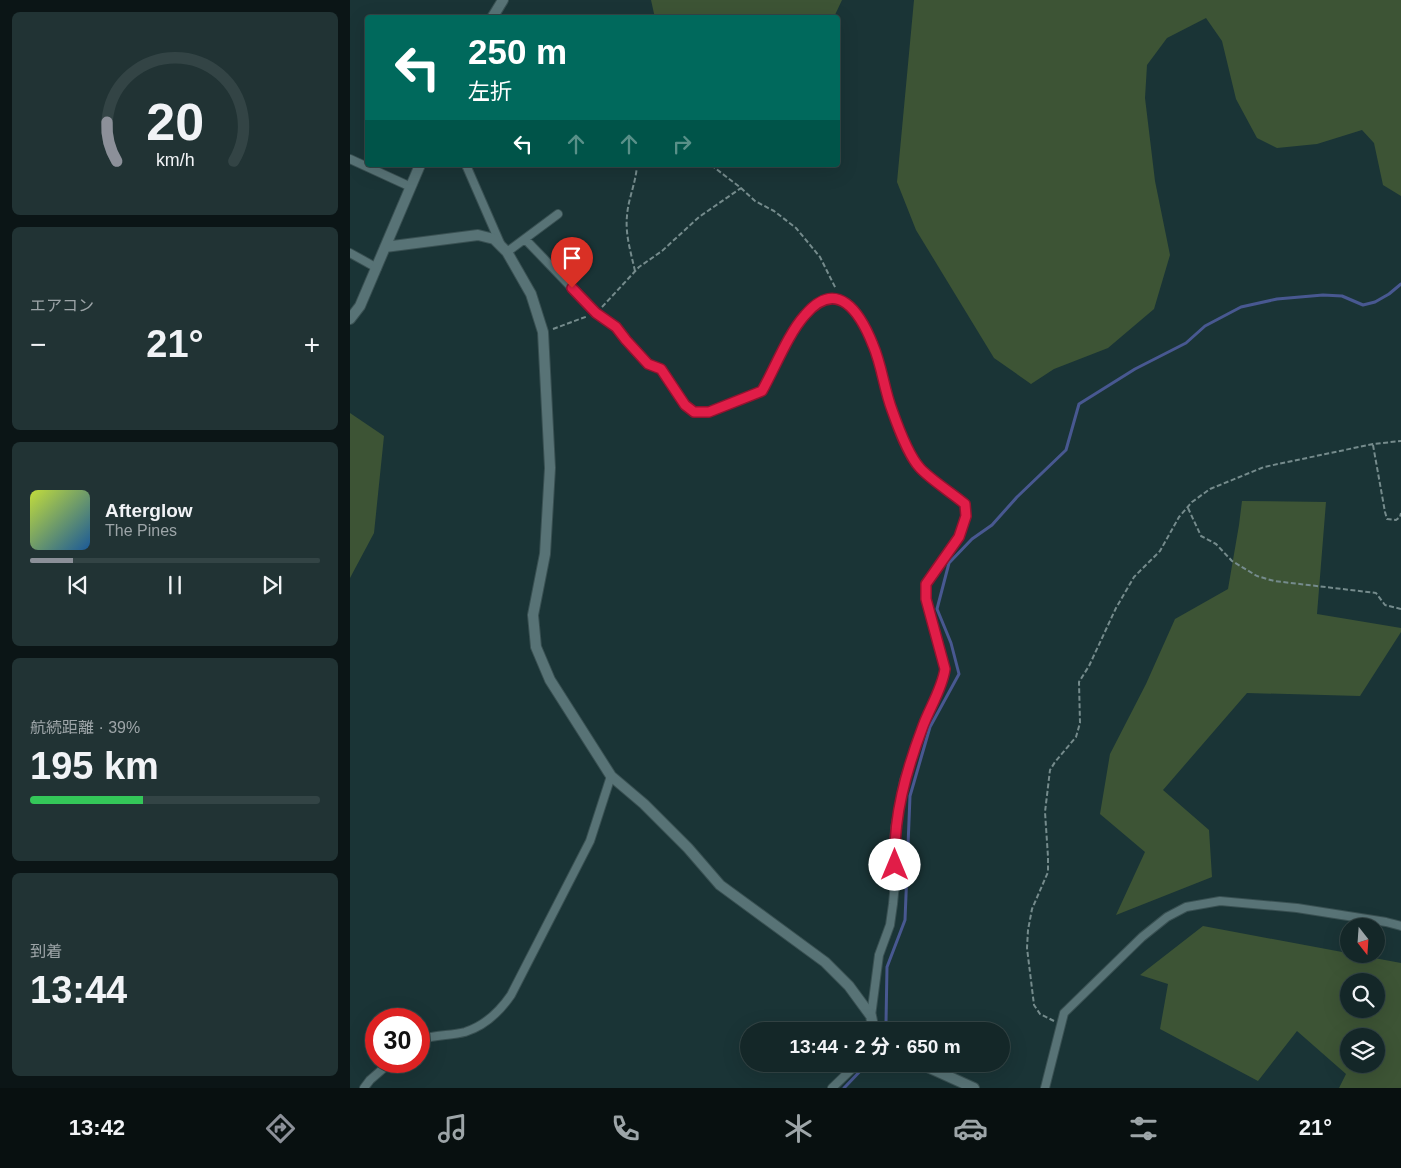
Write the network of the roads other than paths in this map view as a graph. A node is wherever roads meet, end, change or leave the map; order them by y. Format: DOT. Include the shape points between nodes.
graph roads {
  1 [pos="503,0"];
  2 [pos="494,15"];
  3 [pos="350,159"];
  4 [pos="365,166"];
  5 [pos="367,167"];
  6 [pos="419,167"];
  7 [pos="467,167"];
  8 [pos="411,187"];
  9 [pos="558,214"];
  10 [pos="525,239"];
  11 [pos="500,244"];
  12 [pos="385,247"];
  13 [pos="507,252"];
  14 [pos="350,253"];
  15 [pos="376,268"];
  16 [pos="350,319"];
  17 [pos="611,776"];
  18 [pos="1401,926"];
  19 [pos="871,1016"];
  20 [pos="872,1022"];
  21 [pos="430,1035"];
  22 [pos="849,1072"];
  23 [pos="939,1072"];
  24 [pos="378,1073"];
  25 [pos="364,1088"];
  26 [pos="832,1088"];
  27 [pos="974,1088"];
  28 [pos="1045,1088"];
  1 -- 2 [label="street"];
  3 -- 4 [label="street"];
  5 -- 8 [label="street"];
  6 -- 8 [label="street"];
  7 -- 11 [label="street"];
  8 -- 12 [label="street"];
  9 -- 10 [label="street"];
  10 -- 13 [label="street"];
  10 -- 19 [label="street" via="596,313 616,327 648,364 661,369 685,405 694,412 709,412 762,391 804,315 821,300 840,299 861,320 873,345 892,410 920,468 965,504 966,516 959,537 926,584 926,599 945,669 944,678 904,781 894,848 893,904 890,925 879,955"];
  11 -- 12 [label="street" via="478,235"];
  11 -- 13 [label="street"];
  12 -- 15 [label="street"];
  13 -- 17 [label="street" via="531,294 543,332 550,468 545,554 533,615 536,648 550,680"];
  14 -- 15 [label="street"];
  15 -- 16 [label="street" via="360,306"];
  17 -- 19 [label="street" via="644,804 720,884 825,962 849,986"];
  17 -- 21 [label="street" via="590,841 511,995 500,1010 466,1032"];
  18 -- 28 [label="street" via="1297,908 1220,901 1186,906 1142,937 1064,1013"];
  19 -- 20 [label="street"];
  22 -- 26 [label="street"];
  23 -- 27 [label="street"];
  24 -- 25 [label="street"];
}
